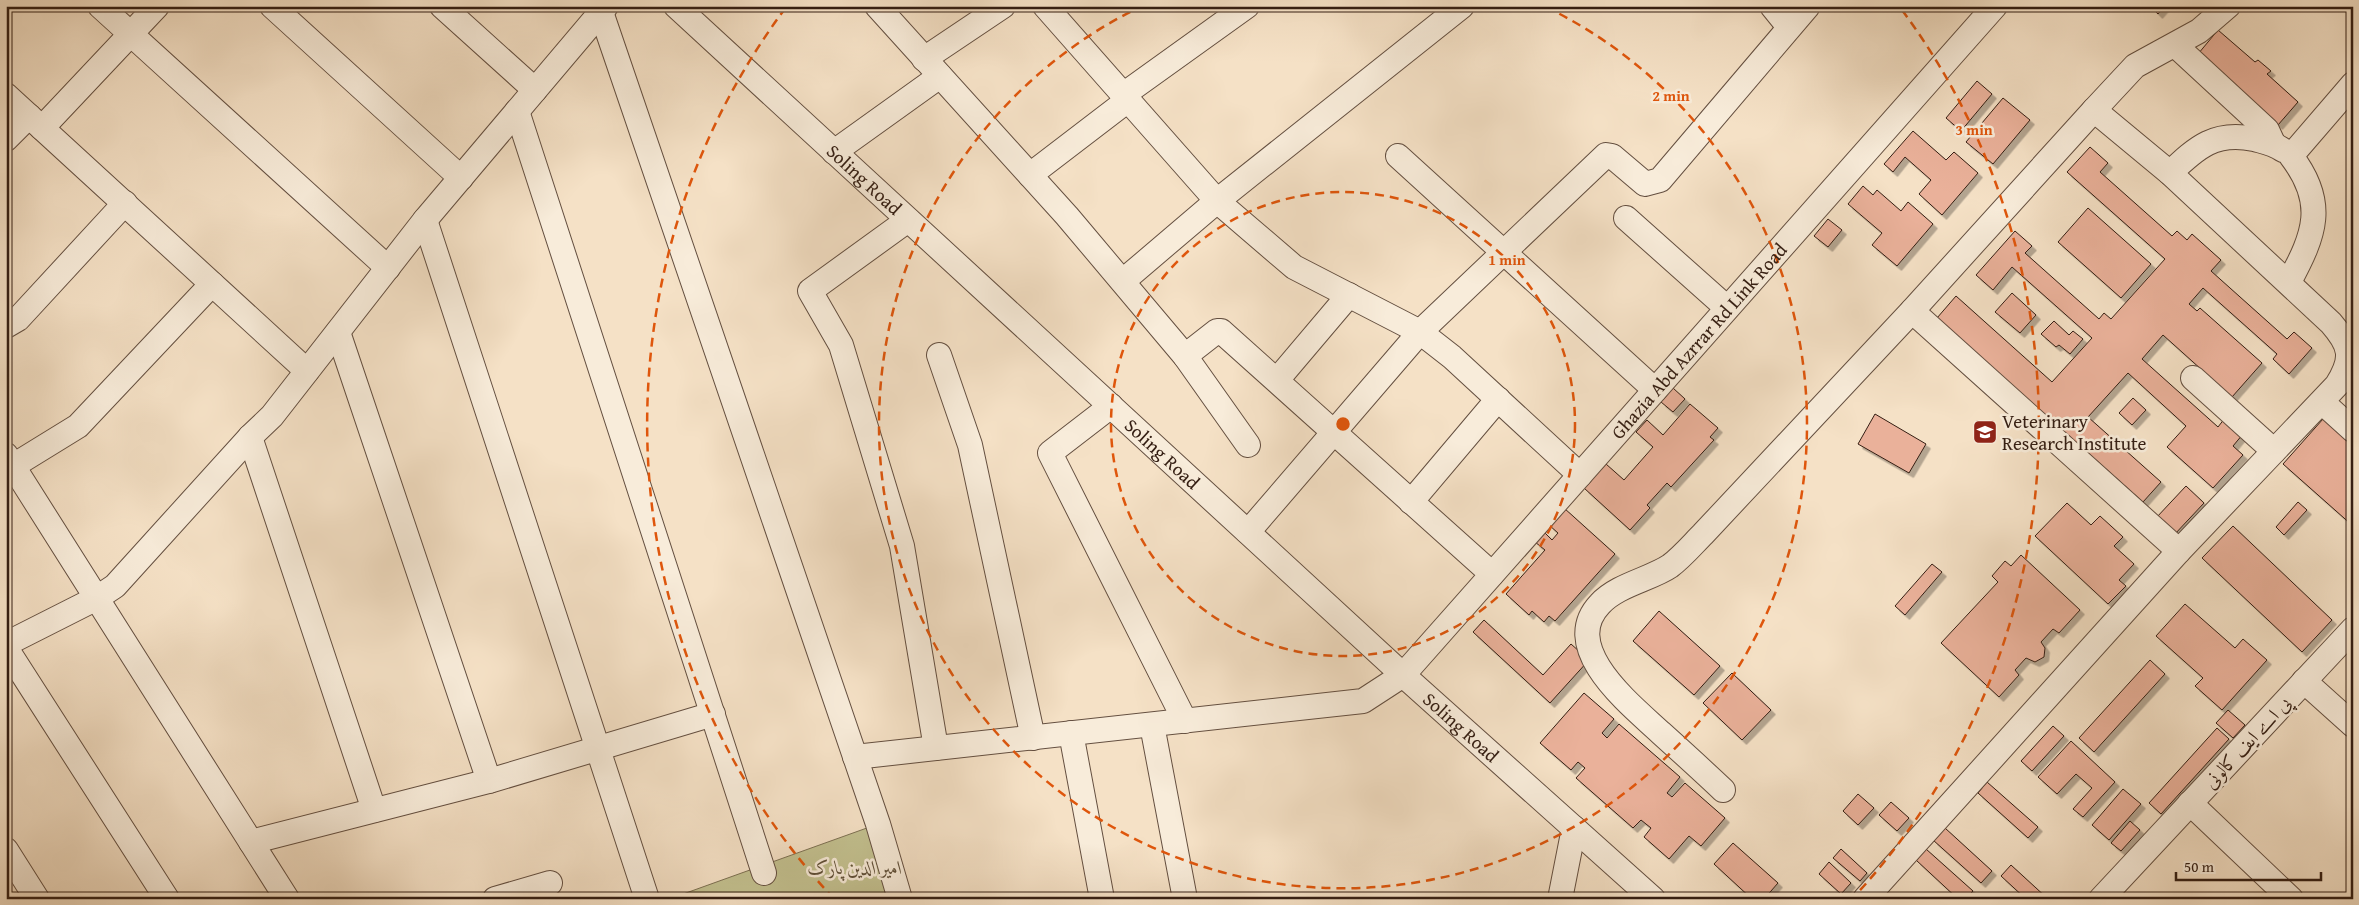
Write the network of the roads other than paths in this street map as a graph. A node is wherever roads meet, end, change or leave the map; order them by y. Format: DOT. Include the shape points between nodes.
graph roads {
  1 [pos="100,6"];
  2 [pos="157,6"];
  3 [pos="272,6"];
  4 [pos="442,6"];
  5 [pos="877,6"];
  6 [pos="1002,6"];
  7 [pos="1045,6"];
  8 [pos="1247,6"];
  9 [pos="1462,6"];
  10 [pos="1772,6"];
  11 [pos="1808,6"];
  12 [pos="1994,6"];
  13 [pos="2228,6"];
  14 [pos="678,7"];
  15 [pos="604,9"];
  16 [pos="1789,26"];
  17 [pos="130,34"];
  18 [pos="2175,45"];
  19 [pos="932,67"];
  20 [pos="2353,84"];
  21 [pos="535,90"];
  22 [pos="6,95"];
  23 [pos="1126,98"];
  24 [pos="2094,110"];
  25 [pos="518,111"];
  26 [pos="35,122"];
  27 [pos="6,139"];
  28 [pos="2282,150"];
  29 [pos="834,152"];
  30 [pos="1398,156"];
  31 [pos="2170,174"];
  32 [pos="1030,175"];
  33 [pos="461,178"];
  34 [pos="1216,201"];
  35 [pos="125,203"];
  36 [pos="1626,218"];
  37 [pos="425,220"];
  38 [pos="908,220"];
  39 [pos="1502,253"];
  40 [pos="388,268"];
  41 [pos="1123,281"];
  42 [pos="2288,282"];
  43 [pos="212,284"];
  44 [pos="1349,295"];
  45 [pos="1727,308"];
  46 [pos="1912,311"];
  47 [pos="6,326"];
  48 [pos="338,332"];
  49 [pos="1420,332"];
  50 [pos="939,355"];
  51 [pos="1185,356"];
  52 [pos="307,370"];
  53 [pos="2193,378"];
  54 [pos="1277,380"];
  55 [pos="1655,390"];
  56 [pos="1498,399"];
  57 [pos="2322,402"];
  58 [pos="1111,406"];
  59 [pos="2353,430"];
  60 [pos="1333,433"];
  61 [pos="250,437"];
  62 [pos="1248,445"];
  63 [pos="2274,451"];
  64 [pos="10,460"];
  65 [pos="1580,475"];
  66 [pos="1411,502"];
  67 [pos="1248,532"];
  68 [pos="2179,551"];
  69 [pos="1492,574"];
  70 [pos="98,598"];
  71 [pos="2353,628"];
  72 [pos="6,646"];
  73 [pos="1403,675"];
  74 [pos="2304,681"];
  75 [pos="713,714"];
  76 [pos="1185,721"];
  77 [pos="1152,725"];
  78 [pos="2353,725"];
  79 [pos="1071,733"];
  80 [pos="1033,738"];
  81 [pos="598,748"];
  82 [pos="936,748"];
  83 [pos="855,757"];
  84 [pos="489,781"];
  85 [pos="1723,790"];
  86 [pos="2190,803"];
  87 [pos="374,810"];
  88 [pos="1574,828"];
  89 [pos="251,842"];
  90 [pos="6,850"];
  91 [pos="764,873"];
  92 [pos="550,884"];
  93 [pos="37,899"];
  94 [pos="167,899"];
  95 [pos="287,899"];
  96 [pos="495,899"];
  97 [pos="647,899"];
  98 [pos="900,899"];
  99 [pos="1102,899"];
  100 [pos="1186,899"];
  101 [pos="1560,899"];
  102 [pos="1653,899"];
  103 [pos="1865,899"];
  104 [pos="2101,899"];
  105 [pos="2291,899"];
  1 -- 17 [label="street"];
  2 -- 17 [label="street"];
  3 -- 33 [label="street"];
  4 -- 21 [label="street"];
  5 -- 19 [label="street"];
  6 -- 19 [label="street"];
  7 -- 23 [label="street"];
  8 -- 23 [label="street"];
  9 -- 34 [label="street"];
  10 -- 16 [label="street"];
  11 -- 16 [label="street"];
  12 -- 45 [label="street, Ghazia Abd Azrrar Rd Link Road"];
  13 -- 18 [label="street" via="2199,31"];
  14 -- 29 [label="street, Soling Road"];
  15 -- 21 [label="street"];
  15 -- 83 [label="street"];
  16 -- 39 [label="street" via="1660,180 1645,184 1612,156 1606,155"];
  17 -- 26 [label="street"];
  17 -- 40 [label="street"];
  18 -- 24 [label="street" via="2135,66"];
  18 -- 28 [label="street" via="2267,130"];
  19 -- 29 [label="street"];
  19 -- 32 [label="street"];
  20 -- 28 [label="street"];
  21 -- 25 [label="street"];
  22 -- 26 [label="street"];
  23 -- 32 [label="street"];
  23 -- 34 [label="street"];
  24 -- 31 [label="street"];
  24 -- 46 [label="street"];
  25 -- 33 [label="street"];
  25 -- 75 [label="street"];
  26 -- 27 [label="street"];
  26 -- 35 [label="street"];
  28 -- 31 [label="street" via="2224,136 2205,143"];
  28 -- 42 [label="street" via="2303,172 2312,193 2314,222 2307,250"];
  29 -- 38 [label="street, Soling Road"];
  30 -- 39 [label="street"];
  31 -- 42 [label="street"];
  32 -- 41 [label="street"];
  33 -- 37 [label="street"];
  34 -- 41 [label="street"];
  34 -- 44 [label="street" via="1294,267"];
  35 -- 43 [label="street"];
  35 -- 47 [label="street" via="18,319"];
  36 -- 45 [label="street"];
  37 -- 40 [label="street"];
  37 -- 81 [label="street"];
  38 -- 58 [label="street, Soling Road"];
  38 -- 82 [label="street" via="810,290 841,345 902,546"];
  39 -- 49 [label="street"];
  39 -- 55 [label="street"];
  40 -- 48 [label="street"];
  41 -- 51 [label="street"];
  42 -- 57 [label="street" via="2344,337 2349,353 2347,369"];
  43 -- 52 [label="street"];
  43 -- 64 [label="street" via="78,426"];
  44 -- 49 [label="street"];
  44 -- 54 [label="street"];
  45 -- 55 [label="street, Ghazia Abd Azrrar Rd Link Road"];
  46 -- 68 [label="street"];
  46 -- 85 [label="street" via="1670,566 1600,603 1591,617 1586,632 1590,651 1599,669 1619,694"];
  48 -- 52 [label="street"];
  48 -- 84 [label="street"];
  49 -- 56 [label="street"];
  49 -- 60 [label="street"];
  50 -- 80 [label="street" via="970,445"];
  51 -- 54 [label="street" via="1221,330"];
  51 -- 62 [label="street"];
  52 -- 61 [label="street" via="272,416"];
  53 -- 63 [label="street"];
  54 -- 60 [label="street"];
  55 -- 65 [label="street, Ghazia Abd Azrrar Rd Link Road"];
  56 -- 65 [label="street"];
  56 -- 66 [label="street"];
  57 -- 59 [label="street"];
  57 -- 63 [label="street"];
  58 -- 67 [label="street, Soling Road"];
  58 -- 76 [label="street" via="1050,453"];
  60 -- 66 [label="street"];
  60 -- 67 [label="street"];
  61 -- 70 [label="street" via="115,586"];
  61 -- 87 [label="street"];
  63 -- 68 [label="street"];
  64 -- 70 [label="street"];
  65 -- 69 [label="street, Ghazia Abd Azrrar Rd Link Road"];
  66 -- 69 [label="street"];
  67 -- 73 [label="street, Soling Road"];
  68 -- 103 [label="street"];
  69 -- 73 [label="street, Ghazia Abd Azrrar Rd Link Road"];
  70 -- 72 [label="street"];
  70 -- 89 [label="street"];
  71 -- 74 [label="street, پی اے ایف کالونی"];
  72 -- 94 [label="street"];
  73 -- 76 [label="street, Ghazia Abd Azrrar Rd Link Road" via="1363,701"];
  73 -- 88 [label="street, Soling Road"];
  74 -- 78 [label="street, پی اے ایف کالونی"];
  74 -- 86 [label="street, پی اے ایف کالونی"];
  75 -- 81 [label="street"];
  75 -- 91 [label="street"];
  76 -- 77 [label="street, Ghazia Abd Azrrar Rd Link Road"];
  77 -- 79 [label="street, Ghazia Abd Azrrar Rd Link Road"];
  77 -- 100 [label="street"];
  79 -- 80 [label="street, Ghazia Abd Azrrar Rd Link Road"];
  79 -- 99 [label="street"];
  80 -- 82 [label="street, Ghazia Abd Azrrar Rd Link Road"];
  81 -- 84 [label="street"];
  81 -- 97 [label="street"];
  82 -- 83 [label="street, Ghazia Abd Azrrar Rd Link Road"];
  83 -- 98 [label="street"];
  84 -- 87 [label="street"];
  86 -- 104 [label="street, پی اے ایف کالونی"];
  86 -- 105 [label="street, پی اے ایف کالونی"];
  87 -- 89 [label="street"];
  88 -- 101 [label="street"];
  88 -- 102 [label="street, Soling Road"];
  89 -- 95 [label="street"];
  90 -- 93 [label="street"];
  92 -- 96 [label="street"];
}
